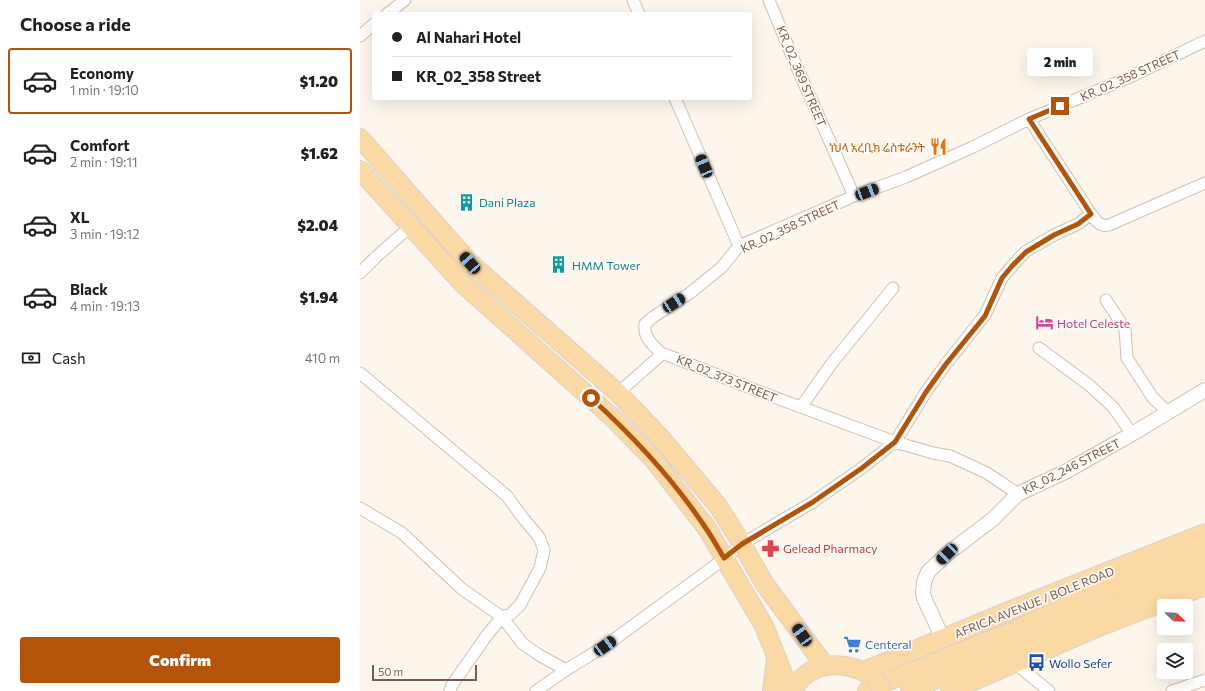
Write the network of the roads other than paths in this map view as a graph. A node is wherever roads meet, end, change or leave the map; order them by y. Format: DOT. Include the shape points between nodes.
graph roads {
  1 [pos="405,0"];
  2 [pos="633,0"];
  3 [pos="769,0"];
  4 [pos="390,12"];
  5 [pos="638,12"];
  6 [pos="372,26"];
  7 [pos="360,36"];
  8 [pos="1205,41"];
  9 [pos="676,100"];
  10 [pos="1029,119"];
  11 [pos="360,138"];
  12 [pos="360,170"];
  13 [pos="1205,183"];
  14 [pos="854,196"];
  15 [pos="1091,214"];
  16 [pos="411,226"];
  17 [pos="739,246"];
  18 [pos="360,273"];
  19 [pos="893,288"];
  20 [pos="1106,300"];
  21 [pos="1039,348"];
  22 [pos="662,354"];
  23 [pos="360,373"];
  24 [pos="1205,390"];
  25 [pos="618,393"];
  26 [pos="801,407"];
  27 [pos="1168,412"];
  28 [pos="1132,434"];
  29 [pos="895,442"];
  30 [pos="1018,494"];
  31 [pos="360,508"];
  32 [pos="1205,533"];
  33 [pos="742,544"];
  34 [pos="1205,552"];
  35 [pos="724,558"];
  36 [pos="1205,571"];
  37 [pos="1205,586"];
  38 [pos="502,617"];
  39 [pos="943,639"];
  40 [pos="810,646"];
  41 [pos="776,657"];
  42 [pos="888,661"];
  43 [pos="1012,664"];
  44 [pos="825,666"];
  45 [pos="566,670"];
  46 [pos="1205,680"];
  47 [pos="872,683"];
  48 [pos="789,687"];
  49 [pos="450,691"];
  50 [pos="536,691"];
  51 [pos="772,691"];
  52 [pos="910,691"];
  53 [pos="950,691"];
  54 [pos="1049,691"];
  55 [pos="1172,691"];
  1 -- 4 [label="street"];
  2 -- 5 [label="street"];
  3 -- 14 [label="street, KR_02_369 STREET"];
  6 -- 7 [label="street"];
  8 -- 10 [label="street, KR_02_358 STREET" via="1130,77"];
  9 -- 17 [label="street"];
  10 -- 14 [label="street, KR_02_358 STREET" via="906,177"];
  10 -- 15 [label="street"];
  11 -- 25 [label="main road" via="470,263"];
  12 -- 16 [label="main road"];
  13 -- 15 [label="street" via="1109,225 1097,223"];
  14 -- 17 [label="street, KR_02_358 STREET"];
  15 -- 29 [label="street" via="1078,224 1026,252 1013,265 1002,278 985,316 946,364"];
  16 -- 18 [label="street"];
  16 -- 35 [label="main road" via="462,283 614,419 653,460 706,527"];
  17 -- 22 [label="street, KR_02_358 STREET" via="722,267 645,324 644,332 647,338"];
  19 -- 26 [label="street" via="832,363"];
  20 -- 27 [label="street" via="1125,329 1127,358 1153,398"];
  21 -- 28 [label="street" via="1089,385 1113,407"];
  22 -- 25 [label="street, KR_02_373 STREET"];
  22 -- 26 [label="street, KR_02_373 STREET" via="673,356"];
  23 -- 38 [label="street" via="507,496 539,537 544,550 540,568 520,605 511,614"];
  24 -- 27 [label="street, KR_02_246 STREET"];
  25 -- 33 [label="main road" via="660,437 718,506"];
  26 -- 29 [label="street, KR_02_373 STREET"];
  27 -- 28 [label="street, KR_02_246 STREET"];
  28 -- 30 [label="street, KR_02_246 STREET" via="1065,472"];
  29 -- 30 [label="street, KR_02_373 STREET" via="950,456 987,473"];
  29 -- 33 [label="street" via="813,502"];
  30 -- 39 [label="street, KR_02_246 STREET" via="993,519 928,572 924,598"];
  31 -- 38 [label="street" via="402,533 462,589"];
  32 -- 39 [label="main road, AFRICA AVENUE / BOLE ROAD"];
  33 -- 35 [label="street"];
  33 -- 40 [label="main road" via="764,583"];
  34 -- 47 [label="main road, AFRICA AVENUE / BOLE ROAD" via="1066,606 1010,632 881,684"];
  35 -- 41 [label="main road" via="764,626"];
  35 -- 45 [label="street" via="605,646"];
  36 -- 52 [label="main road" via="975,662"];
  37 -- 43 [label="main road"];
  38 -- 45 [label="street" via="523,644"];
  38 -- 49 [label="street"];
  39 -- 42 [label="main road, AFRICA AVENUE / BOLE ROAD"];
  40 -- 42 [label="main road" via="827,656 870,664"];
  40 -- 44 [label="main road"];
  41 -- 48 [label="main road"];
  41 -- 51 [label="main road"];
  42 -- 47 [label="main road, AFRICA AVENUE / BOLE ROAD"];
  43 -- 53 [label="main road"];
  43 -- 54 [label="street" via="1017,665"];
  44 -- 47 [label="main road" via="842,664"];
  44 -- 48 [label="main road"];
  45 -- 50 [label="street"];
  46 -- 55 [label="street"];
}
